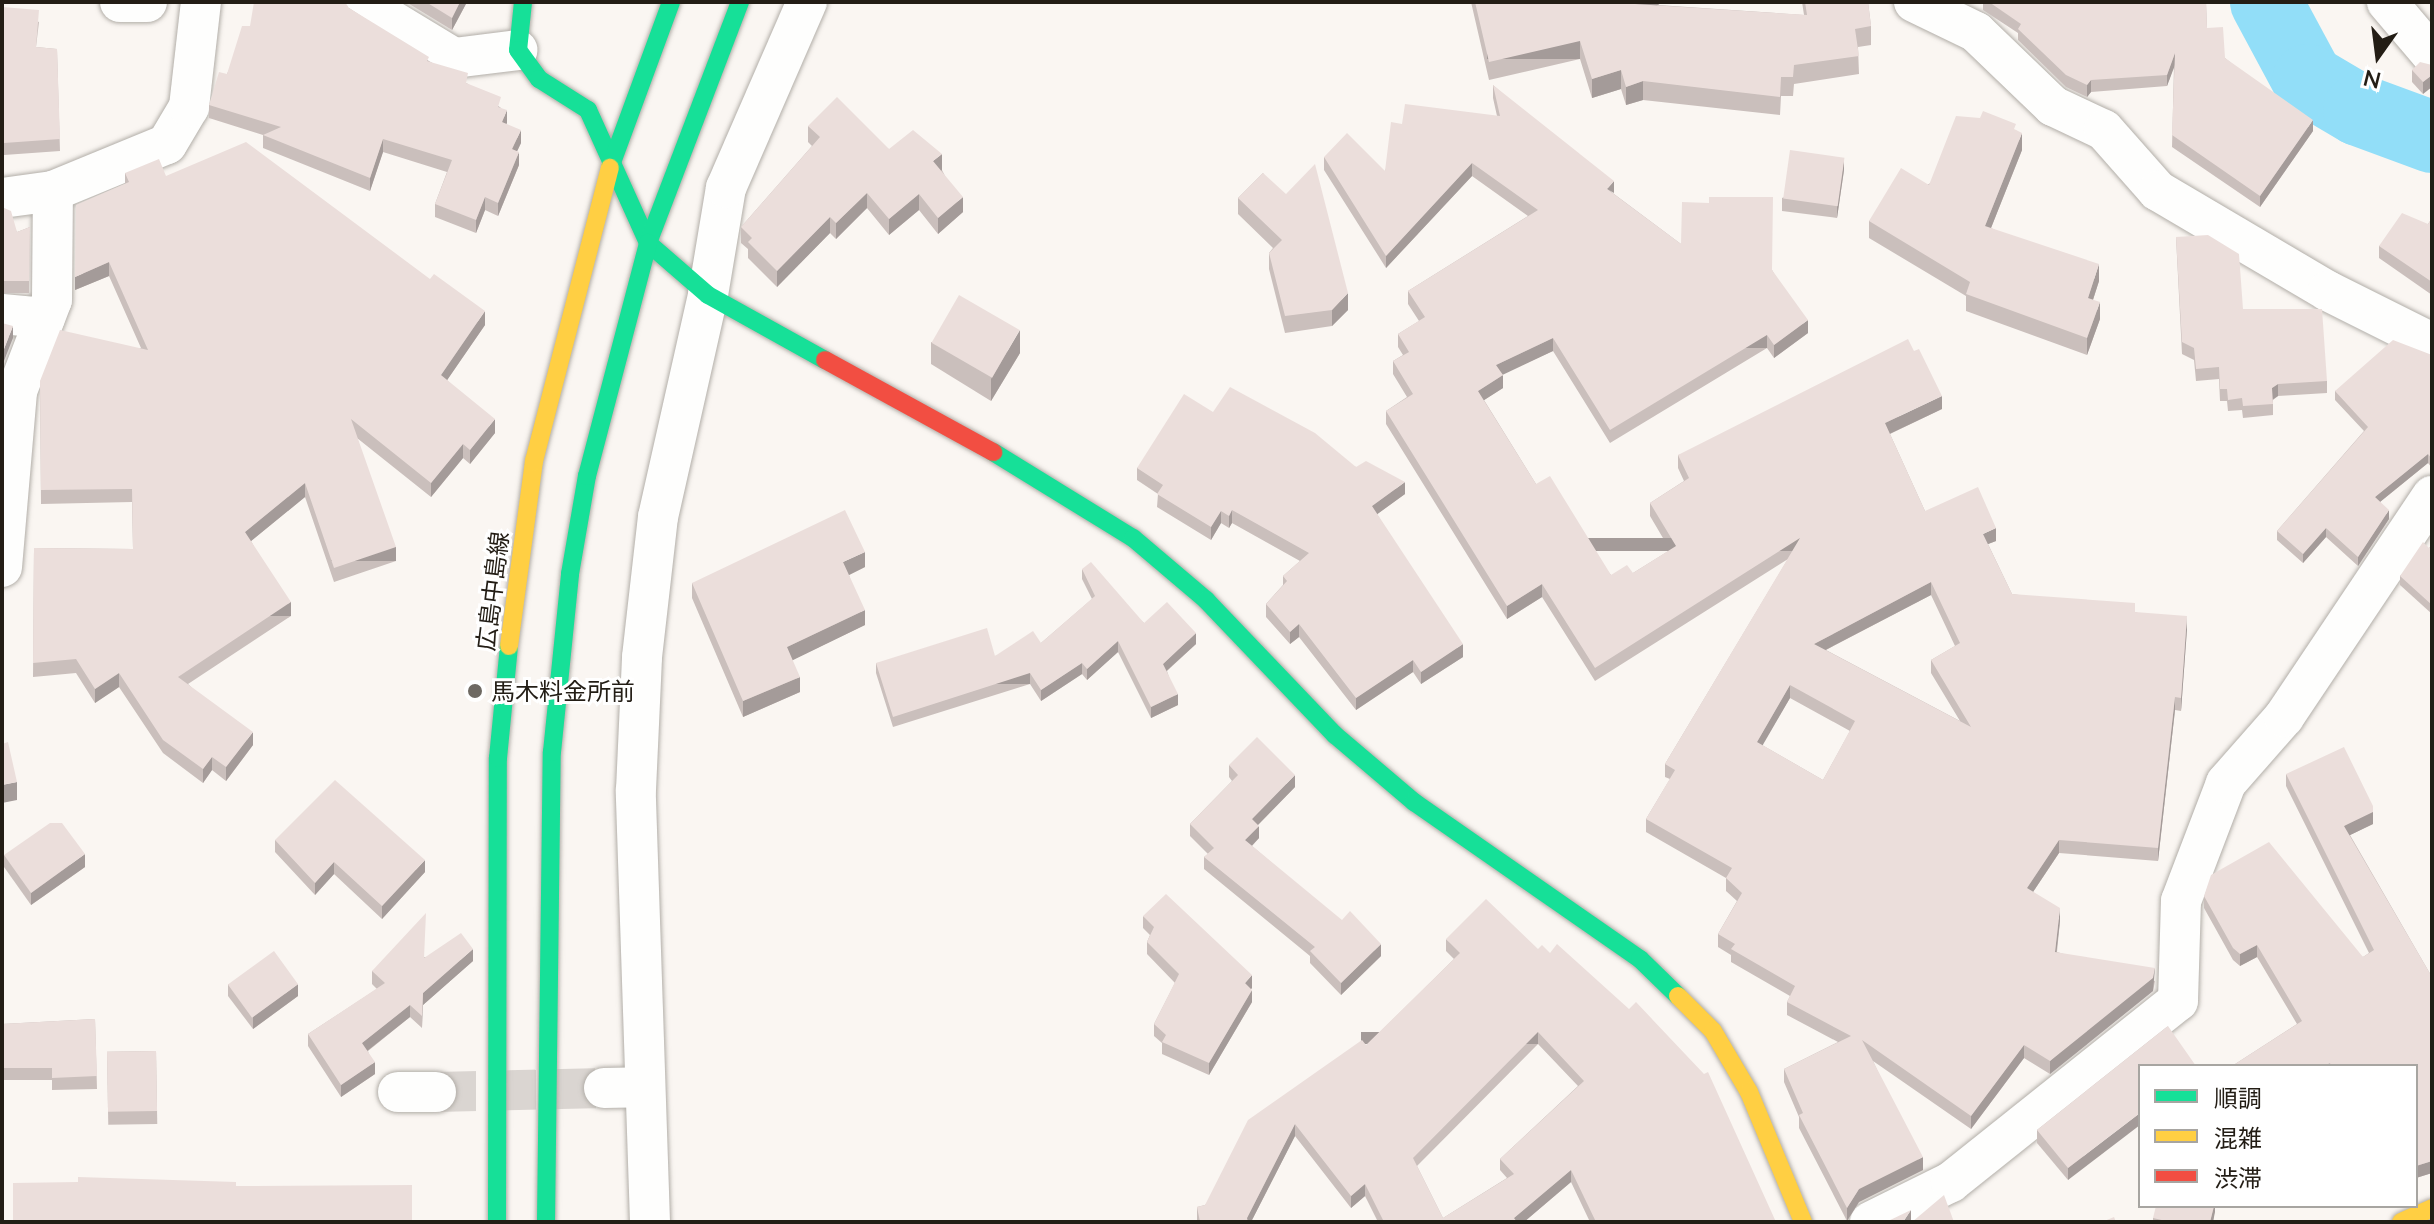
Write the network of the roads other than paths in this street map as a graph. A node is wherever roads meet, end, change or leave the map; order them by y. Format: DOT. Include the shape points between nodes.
graph roads {
  1 [pos="120,2"];
  2 [pos="147,2"];
  3 [pos="201,2"];
  4 [pos="361,2"];
  5 [pos="523,2"];
  6 [pos="671,2"];
  7 [pos="740,2"];
  8 [pos="807,2"];
  9 [pos="1914,2"];
  10 [pos="2387,2"];
  11 [pos="518,50"];
  12 [pos="2432,55"];
  13 [pos="610,168"];
  14 [pos="53,191"];
  15 [pos="2,198"];
  16 [pos="648,243"];
  17 [pos="708,295"];
  18 [pos="2,314"];
  19 [pos="45,318"];
  20 [pos="2432,343"];
  21 [pos="2432,496"];
  22 [pos="2,567"];
  23 [pos="643,1087"];
  24 [pos="604,1088"];
  25 [pos="2432,1208"];
  26 [pos="497,1222"];
  27 [pos="546,1222"];
  28 [pos="650,1222"];
  29 [pos="1803,1222"];
  30 [pos="1870,1222"];
  31 [pos="2401,1222"];
  1 -- 2 [label="street"];
  3 -- 14 [label="street" via="189,107 167,144"];
  4 -- 11 [label="street" via="454,58"];
  5 -- 11 [label="main road"];
  6 -- 13 [label="main road, 広島中島線"];
  7 -- 16 [label="main road"];
  8 -- 17 [label="street" via="726,188"];
  9 -- 20 [label="street" via="1976,32 2053,106 2104,130 2158,191 2328,291"];
  10 -- 12 [label="street"];
  11 -- 13 [label="main road" via="539,79 588,110"];
  13 -- 16 [label="main road"];
  13 -- 26 [label="main road, 広島中島線" via="534,461 517,565 498,758"];
  14 -- 15 [label="street"];
  14 -- 19 [label="street" via="52,300"];
  16 -- 17 [label="main road"];
  16 -- 27 [label="main road" via="587,476 570,574 552,752"];
  17 -- 23 [label="street" via="658,517 642,657 636,790"];
  17 -- 29 [label="main road" via="1021,468 1133,538 1206,600 1335,735 1414,802 1640,959 1713,1031 1749,1092"];
  18 -- 19 [label="street"];
  19 -- 22 [label="street" via="17,391"];
  21 -- 30 [label="street" via="2284,717 2226,783 2181,901 2178,1001 1951,1182"];
  23 -- 24 [label="street"];
  23 -- 28 [label="street"];
  25 -- 31 [label="main road"];
}
